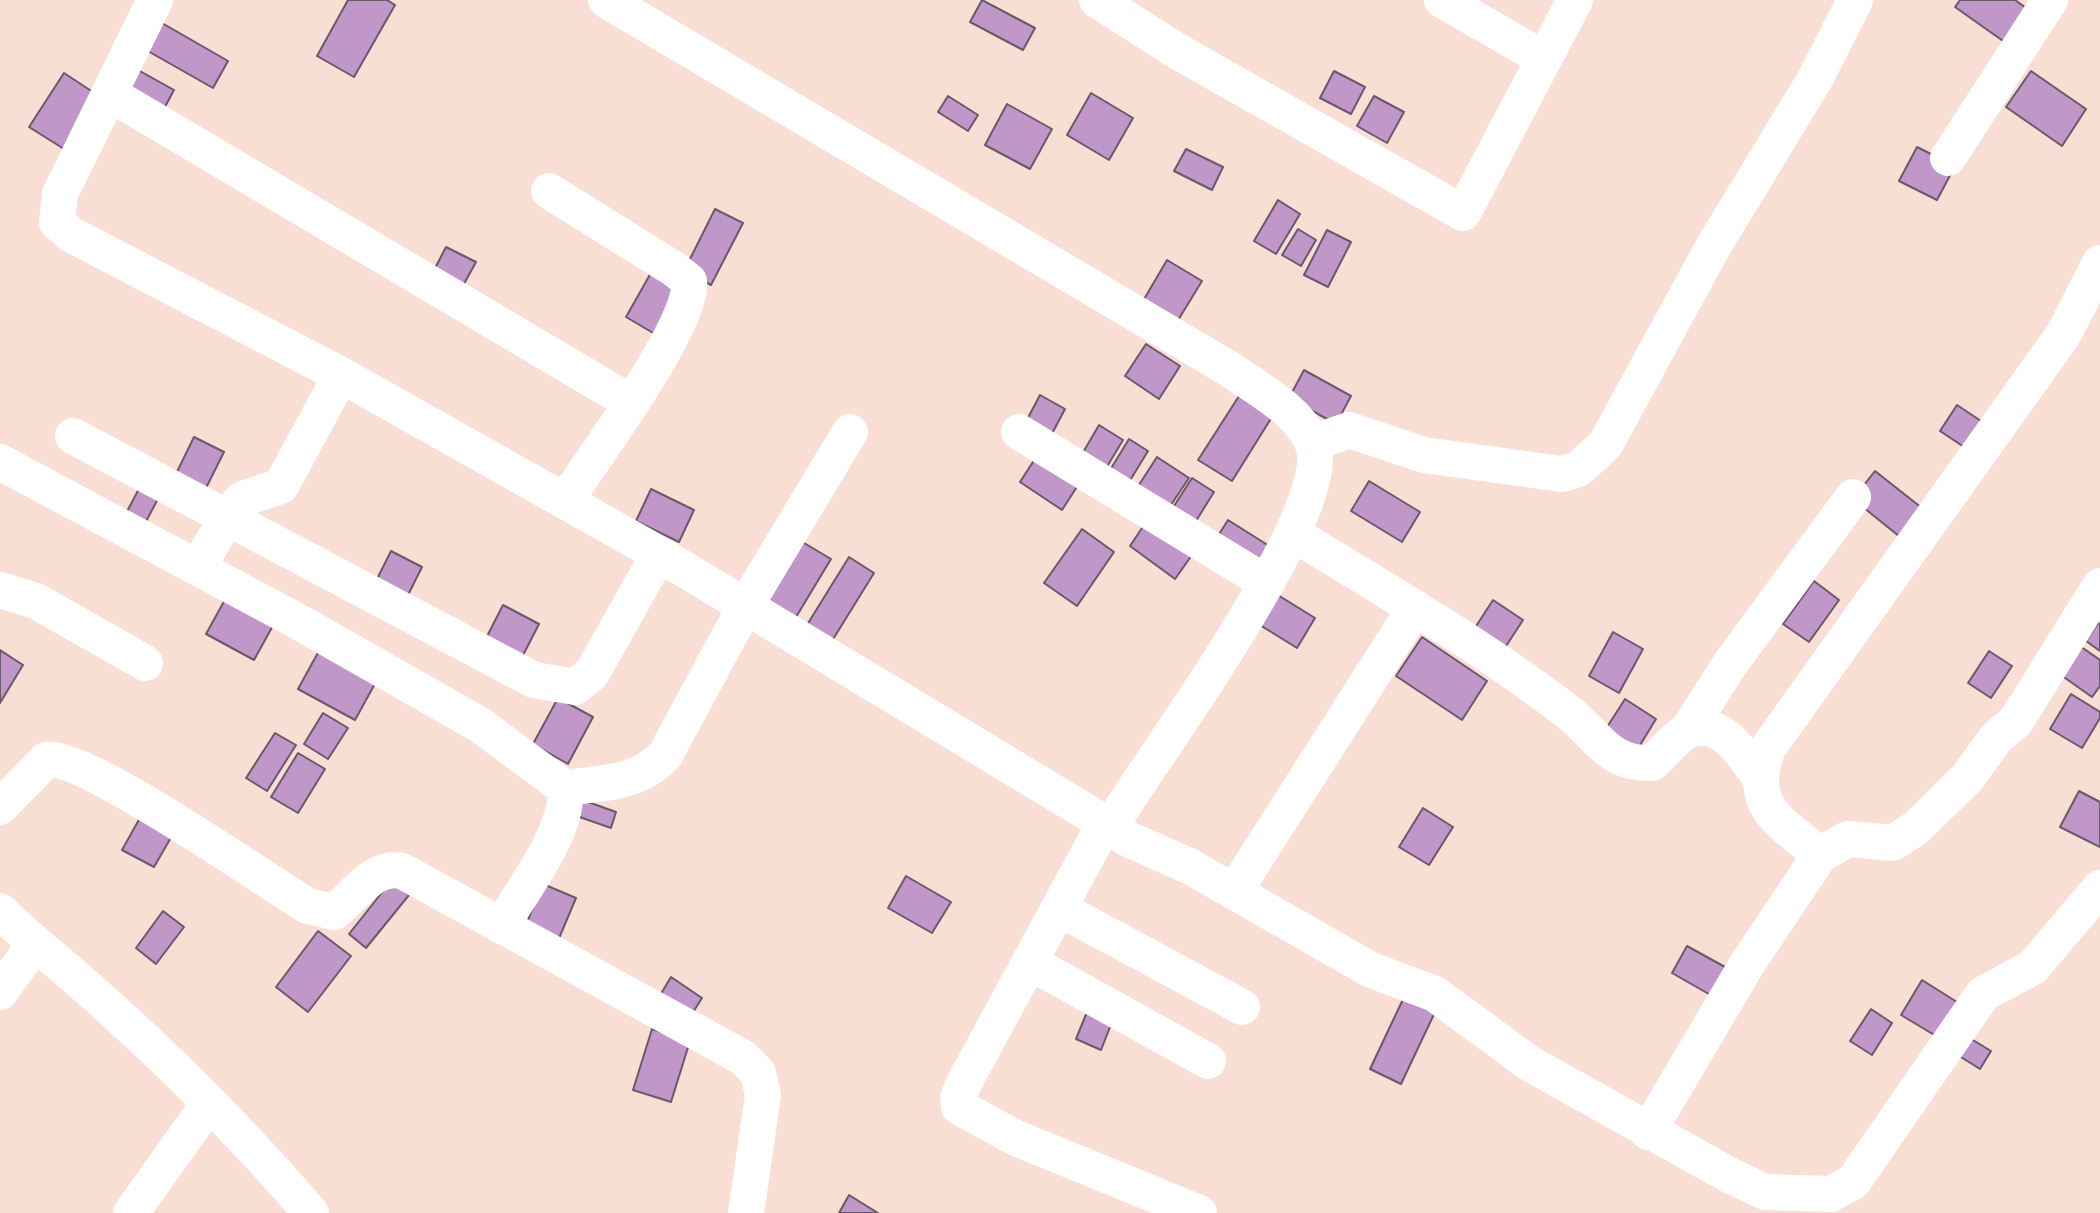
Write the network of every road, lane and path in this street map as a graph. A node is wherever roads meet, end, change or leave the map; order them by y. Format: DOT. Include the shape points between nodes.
graph roads {
  1 [pos="155,0"];
  2 [pos="606,0"];
  3 [pos="1097,0"];
  4 [pos="1442,0"];
  5 [pos="1575,0"];
  6 [pos="1855,0"];
  7 [pos="2050,0"];
  8 [pos="1478,9"];
  9 [pos="1543,58"];
  10 [pos="110,94"];
  11 [pos="1948,158"];
  12 [pos="549,191"];
  13 [pos="2100,263"];
  14 [pos="341,375"];
  15 [pos="630,402"];
  16 [pos="850,432"];
  17 [pos="1019,432"];
  18 [pos="73,436"];
  19 [pos="1313,443"];
  20 [pos="0,462"];
  21 [pos="1853,497"];
  22 [pos="565,501"];
  23 [pos="228,516"];
  24 [pos="1292,533"];
  25 [pos="659,554"];
  26 [pos="198,567"];
  27 [pos="1267,583"];
  28 [pos="2100,586"];
  29 [pos="2,589"];
  30 [pos="746,605"];
  31 [pos="1415,608"];
  32 [pos="145,663"];
  33 [pos="1688,730"];
  34 [pos="1758,775"];
  35 [pos="565,788"];
  36 [pos="0,807"];
  37 [pos="1109,826"];
  38 [pos="1820,855"];
  39 [pos="2100,888"];
  40 [pos="1234,892"];
  41 [pos="1060,909"];
  42 [pos="0,911"];
  43 [pos="501,926"];
  44 [pos="34,945"];
  45 [pos="1031,963"];
  46 [pos="0,992"];
  47 [pos="1242,1007"];
  48 [pos="1208,1061"];
  49 [pos="208,1105"];
  50 [pos="1648,1132"];
  51 [pos="1831,1194"];
  52 [pos="131,1213"];
  53 [pos="311,1213"];
  54 [pos="746,1213"];
  55 [pos="1199,1213"];
  56 [pos="1862,1213"];
  1 -- 10 [label="street"];
  2 -- 19 [label="street" via="1231,370 1289,411"];
  3 -- 9 [label="street" via="1463,213"];
  4 -- 8 [label="street"];
  5 -- 9 [label="street"];
  6 -- 19 [label="street" via="1605,445 1586,463 1562,474 1528,471 1424,455 1349,430"];
  7 -- 11 [label="street"];
  8 -- 9 [label="street"];
  10 -- 14 [label="street" via="60,194 57,222 98,251"];
  10 -- 15 [label="street"];
  12 -- 15 [label="street" via="689,281 691,293 664,349"];
  13 -- 34 [label="street" via="2063,335 1809,688 1768,748"];
  14 -- 22 [label="street"];
  14 -- 23 [label="street" via="281,486 242,499"];
  15 -- 22 [label="street"];
  16 -- 30 [label="street"];
  17 -- 27 [label="street"];
  18 -- 23 [label="street"];
  19 -- 24 [label="street" via="1312,486"];
  20 -- 26 [label="street"];
  21 -- 33 [label="street"];
  22 -- 25 [label="street"];
  23 -- 25 [label="street" via="534,680 562,687 575,687 592,673"];
  23 -- 26 [label="street"];
  24 -- 27 [label="street"];
  24 -- 31 [label="street"];
  25 -- 30 [label="street"];
  26 -- 35 [label="street" via="480,725"];
  27 -- 37 [label="street"];
  28 -- 38 [label="street" via="2016,721 1916,828 1893,843 1848,839"];
  29 -- 32 [label="street" via="36,601"];
  30 -- 35 [label="street" via="683,725 651,770 626,780"];
  30 -- 37 [label="street"];
  31 -- 33 [label="street" via="1571,714 1606,749 1630,764 1652,763"];
  31 -- 40 [label="street"];
  33 -- 34 [label="street" via="1707,729 1730,738"];
  34 -- 38 [label="street" via="1762,799"];
  35 -- 43 [label="street" via="567,802 553,838"];
  36 -- 43 [label="street" via="46,760 57,758 105,779 308,906 334,912 387,868 402,871"];
  37 -- 40 [label="street"];
  37 -- 41 [label="street"];
  38 -- 50 [label="street" via="1747,964"];
  39 -- 51 [label="street" via="2033,967 1983,994 1853,1182"];
  40 -- 50 [label="street" via="1371,970 1435,994 1529,1063"];
  41 -- 45 [label="street"];
  41 -- 47 [label="street"];
  42 -- 44 [label="street"];
  43 -- 54 [label="street" via="742,1057 758,1073 763,1095"];
  44 -- 46 [label="street"];
  44 -- 49 [label="street" via="82,983"];
  45 -- 48 [label="street"];
  45 -- 55 [label="street" via="964,1083 959,1107 1016,1138"];
  49 -- 52 [label="street"];
  49 -- 53 [label="street"];
  50 -- 51 [label="street" via="1765,1192"];
  51 -- 56 [label="street"];
}
